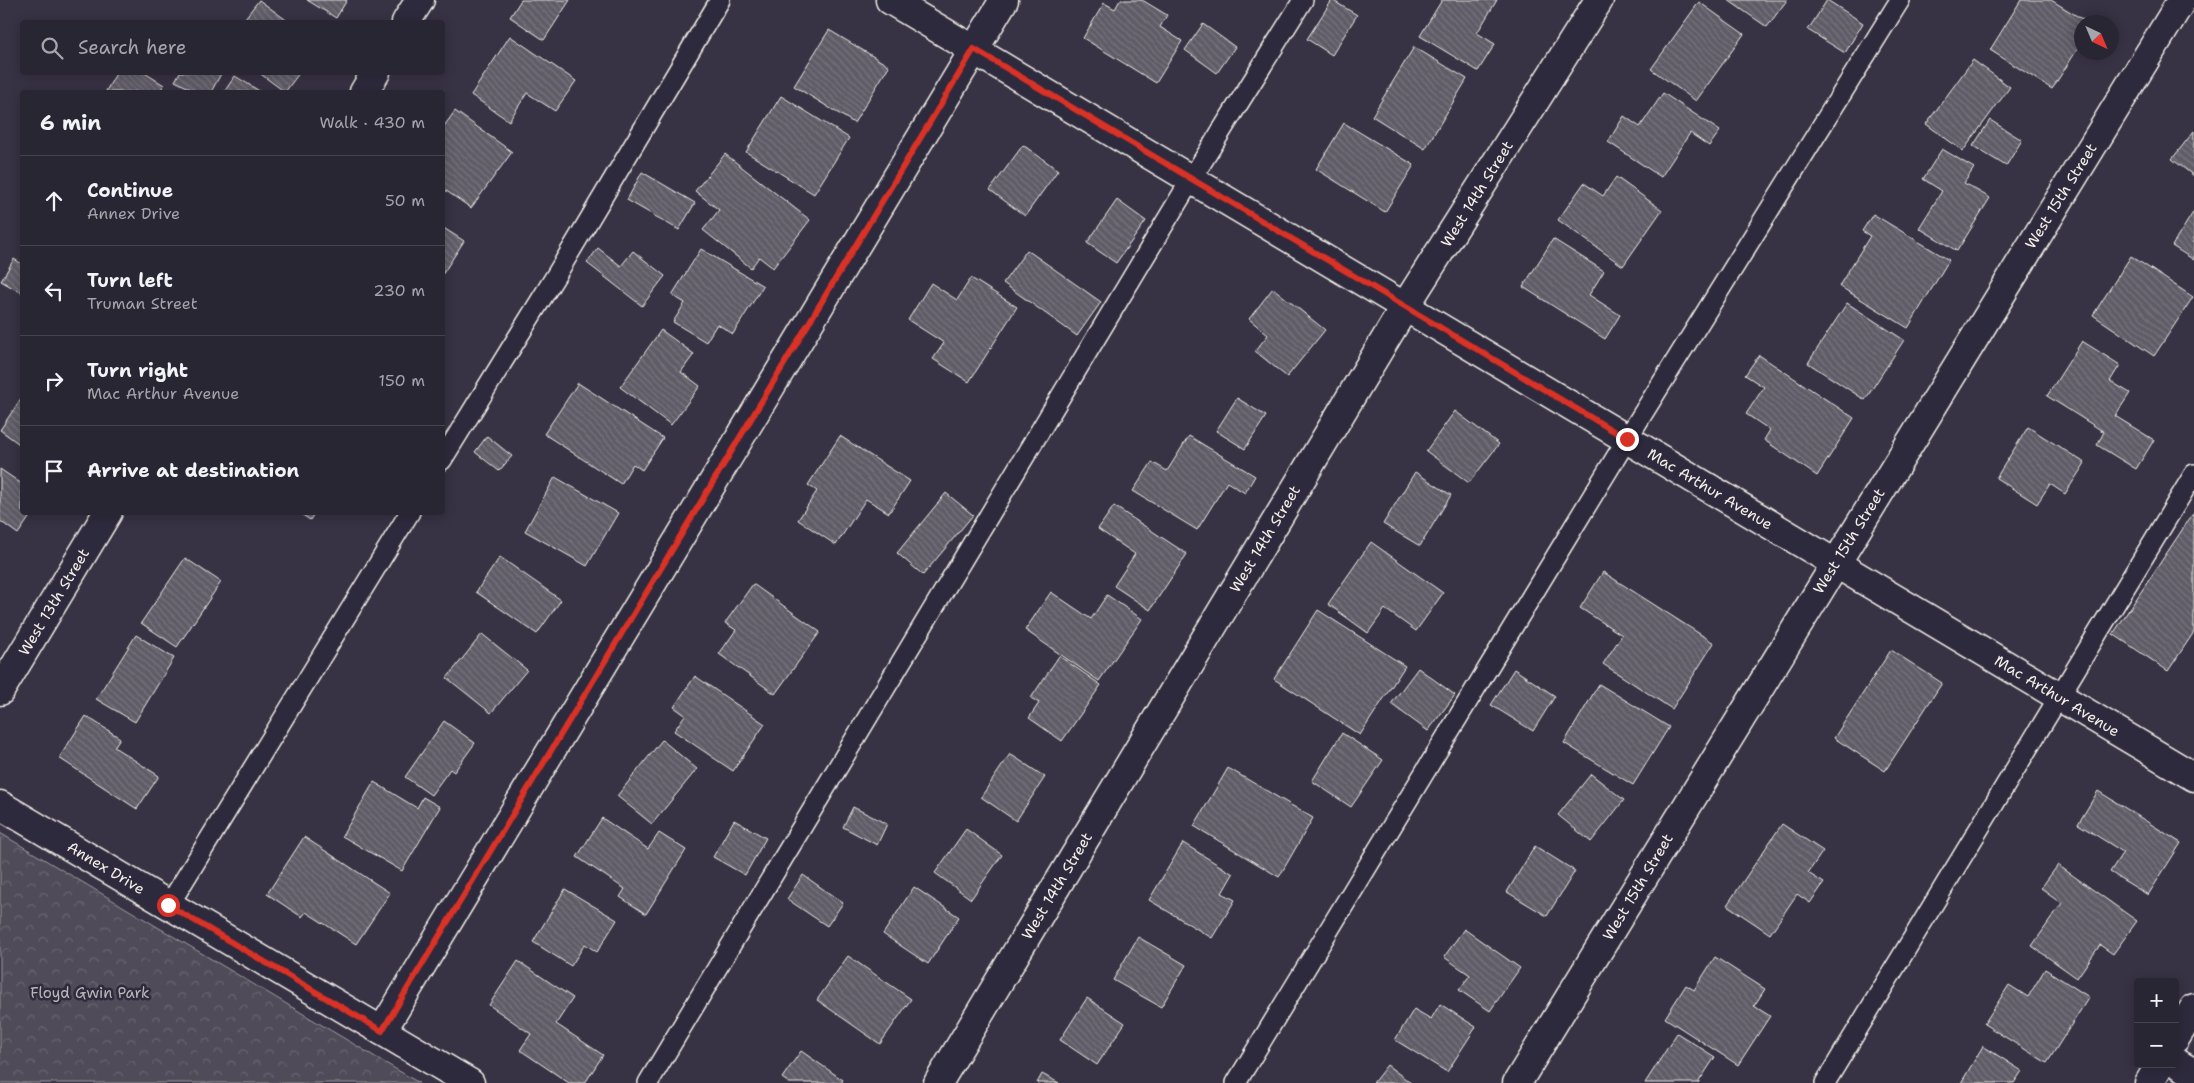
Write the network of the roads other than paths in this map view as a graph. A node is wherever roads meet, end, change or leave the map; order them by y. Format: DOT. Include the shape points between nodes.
graph roads {
  1 [pos="420,0"];
  2 [pos="720,0"];
  3 [pos="890,0"];
  4 [pos="1004,0"];
  5 [pos="1303,0"];
  6 [pos="1599,0"];
  7 [pos="1900,0"];
  8 [pos="2182,0"];
  9 [pos="407,20"];
  10 [pos="974,49"];
  11 [pos="374,75"];
  12 [pos="365,90"];
  13 [pos="1192,178"];
  14 [pos="1406,305"];
  15 [pos="1627,439"];
  16 [pos="445,455"];
  17 [pos="2194,474"];
  18 [pos="106,515"];
  19 [pos="408,515"];
  20 [pos="1834,564"];
  21 [pos="0,691"];
  22 [pos="2060,698"];
  23 [pos="2194,777"];
  24 [pos="0,805"];
  25 [pos="168,905"];
  26 [pos="2194,1008"];
  27 [pos="382,1031"];
  28 [pos="2179,1032"];
  29 [pos="2179,1064"];
  30 [pos="2157,1068"];
  31 [pos="2194,1073"];
  32 [pos="470,1083"];
  33 [pos="648,1083"];
  34 [pos="938,1083"];
  35 [pos="1236,1083"];
  36 [pos="1517,1083"];
  37 [pos="1825,1083"];
  38 [pos="2148,1083"];
  1 -- 9 [label="street"];
  2 -- 16 [label="lane"];
  3 -- 10 [label="street, Mac Arthur Avenue"];
  4 -- 10 [label="street"];
  5 -- 13 [label="lane"];
  6 -- 14 [label="street, West 14th Street"];
  7 -- 15 [label="lane"];
  8 -- 20 [label="street, West 15th Street"];
  10 -- 13 [label="street, Mac Arthur Avenue"];
  10 -- 27 [label="street"];
  11 -- 12 [label="street"];
  13 -- 14 [label="street, Mac Arthur Avenue"];
  13 -- 33 [label="lane"];
  14 -- 15 [label="street, Mac Arthur Avenue"];
  14 -- 34 [label="street, West 14th Street"];
  15 -- 20 [label="street, Mac Arthur Avenue"];
  15 -- 35 [label="lane"];
  17 -- 22 [label="lane"];
  18 -- 21 [label="street, West 13th Street"];
  19 -- 25 [label="lane"];
  20 -- 22 [label="street, Mac Arthur Avenue"];
  20 -- 36 [label="street, West 15th Street"];
  22 -- 23 [label="street, Mac Arthur Avenue"];
  22 -- 37 [label="lane"];
  24 -- 25 [label="street, Annex Drive"];
  25 -- 27 [label="street, Annex Drive"];
  26 -- 28 [label="street"];
  27 -- 32 [label="street, Annex Drive"];
  29 -- 31 [label="street"];
  30 -- 38 [label="street"];
}
